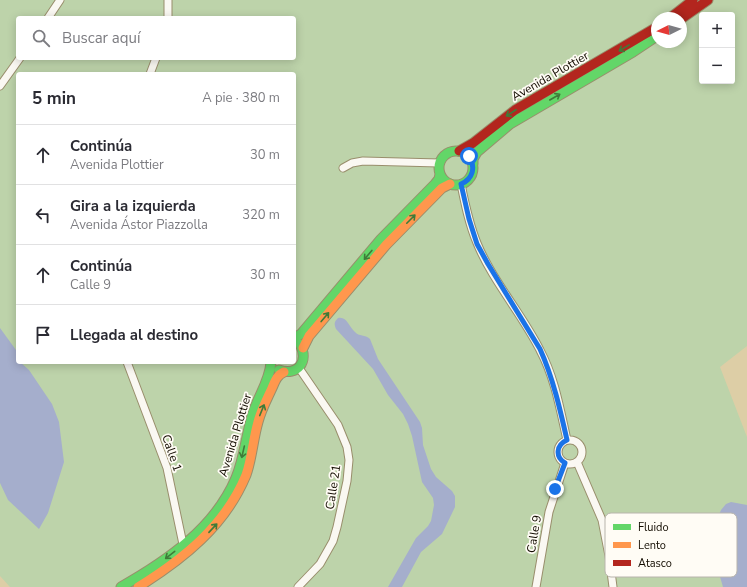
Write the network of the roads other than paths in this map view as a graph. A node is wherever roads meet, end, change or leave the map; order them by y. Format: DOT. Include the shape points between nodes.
graph roads {
  1 [pos="60,0"];
  2 [pos="168,0"];
  3 [pos="694,0"];
  4 [pos="708,0"];
  5 [pos="678,12"];
  6 [pos="687,15"];
  7 [pos="49,16"];
  8 [pos="168,16"];
  9 [pos="651,31"];
  10 [pos="651,40"];
  11 [pos="19,60"];
  12 [pos="155,60"];
  13 [pos="151,72"];
  14 [pos="0,86"];
  15 [pos="459,151"];
  16 [pos="439,163"];
  17 [pos="473,164"];
  18 [pos="343,168"];
  19 [pos="440,174"];
  20 [pos="450,184"];
  21 [pos="461,184"];
  22 [pos="296,337"];
  23 [pos="296,340"];
  24 [pos="303,348"];
  25 [pos="128,364"];
  26 [pos="272,364"];
  27 [pos="273,364"];
  28 [pos="299,368"];
  29 [pos="284,372"];
  30 [pos="567,440"];
  31 [pos="577,462"];
  32 [pos="565,463"];
  33 [pos="605,535"];
  34 [pos="184,550"];
  35 [pos="612,577"];
  36 [pos="121,587"];
  37 [pos="138,587"];
  38 [pos="298,587"];
  39 [pos="536,587"];
  40 [pos="613,587"];
  1 -- 7 [label="street"];
  2 -- 8 [label="street"];
  3 -- 5 [label="street"];
  4 -- 6 [label="street"];
  9 -- 15 [label="street, Avenida Plottier, one-way" via="513,112"];
  17 -- 10 [label="street, Avenida Plottier, one-way" via="477,152 510,124"];
  11 -- 14 [label="street"];
  12 -- 13 [label="street"];
  15 -- 16 [label="street, Avenida Plottier" via="446,154"];
  15 -- 17 [label="street" via="467,154"];
  16 -- 18 [label="street" via="363,161"];
  16 -- 19 [label="street"];
  17 -- 21 [label="street, Avenida Plottier" via="472,175"];
  19 -- 20 [label="street"];
  19 -- 22 [label="street, one-way" via="435,184 381,239"];
  20 -- 21 [label="street"];
  24 -- 20 [label="street, one-way" via="309,336 386,245 442,188"];
  21 -- 30 [label="street" via="477,244 547,364"];
  23 -- 24 [label="street"];
  24 -- 28 [label="street" via="304,360"];
  25 -- 34 [label="street, Calle 1" via="167,468"];
  26 -- 34 [label="street, Avenida Plottier, one-way" via="250,419 240,465 229,493"];
  27 -- 29 [label="street, Avenida Plottier"];
  28 -- 29 [label="street"];
  28 -- 38 [label="street, Calle 21" via="338,425 347,447 348,465 347,482 333,540 320,564"];
  34 -- 29 [label="street, Avenida Plottier, one-way" via="215,526 235,498 246,474 260,415 276,379"];
  30 -- 31 [label="street" via="575,441 581,447 582,455"];
  30 -- 32 [label="street" via="560,444 557,451 559,458"];
  31 -- 32 [label="street"];
  31 -- 33 [label="street" via="602,520"];
  32 -- 39 [label="street, Calle 9" via="549,512"];
  34 -- 36 [label="street, Avenida Plottier, one-way"];
  34 -- 37 [label="street, Avenida Plottier"];
  35 -- 40 [label="street"];
}
